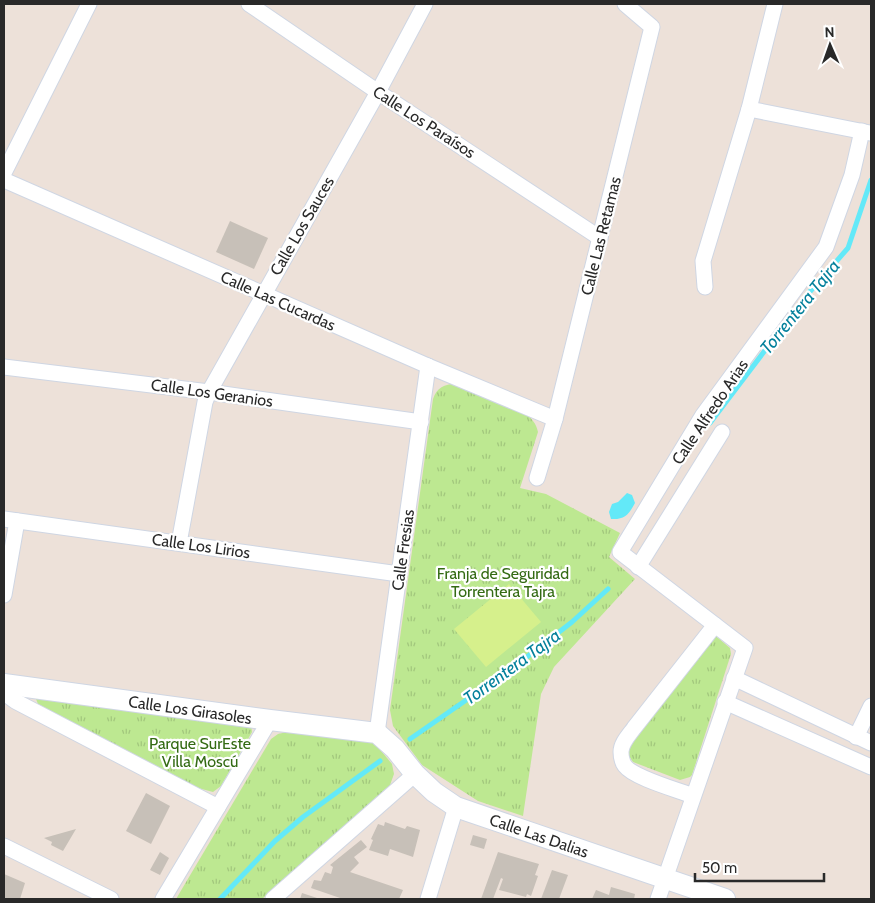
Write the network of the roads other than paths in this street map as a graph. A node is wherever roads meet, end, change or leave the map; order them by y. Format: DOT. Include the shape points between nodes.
graph roads {
  1 [pos="89,4"];
  2 [pos="248,4"];
  3 [pos="425,4"];
  4 [pos="625,4"];
  5 [pos="776,4"];
  6 [pos="378,92"];
  7 [pos="749,109"];
  8 [pos="867,132"];
  9 [pos="4,173"];
  10 [pos="4,180"];
  11 [pos="600,238"];
  12 [pos="705,287"];
  13 [pos="263,295"];
  14 [pos="428,366"];
  15 [pos="4,367"];
  16 [pos="209,392"];
  17 [pos="555,419"];
  18 [pos="420,422"];
  19 [pos="722,432"];
  20 [pos="538,478"];
  21 [pos="10,520"];
  22 [pos="178,543"];
  23 [pos="638,567"];
  24 [pos="399,574"];
  25 [pos="4,595"];
  26 [pos="715,625"];
  27 [pos="734,678"];
  28 [pos="4,684"];
  29 [pos="4,693"];
  30 [pos="725,702"];
  31 [pos="871,706"];
  32 [pos="270,720"];
  33 [pos="377,733"];
  34 [pos="856,736"];
  35 [pos="871,743"];
  36 [pos="871,767"];
  37 [pos="415,774"];
  38 [pos="693,796"];
  39 [pos="218,807"];
  40 [pos="456,807"];
  41 [pos="4,846"];
  42 [pos="665,880"];
  43 [pos="111,899"];
  44 [pos="162,899"];
  45 [pos="274,899"];
  46 [pos="428,899"];
  47 [pos="658,899"];
  48 [pos="724,899"];
  1 -- 9 [label="street"];
  2 -- 6 [label="street, Calle Los Paraísos"];
  3 -- 6 [label="street, Calle Los Sauces"];
  4 -- 11 [label="street, Calle Las Retamas" via="652,27"];
  5 -- 7 [label="street"];
  6 -- 11 [label="street, Calle Los Paraísos"];
  6 -- 13 [label="street, Calle Los Sauces"];
  7 -- 8 [label="street"];
  7 -- 12 [label="street" via="703,261"];
  8 -- 23 [label="street, Calle Alfredo Arias" via="826,246 703,416 620,552"];
  10 -- 13 [label="street, Calle Las Cucardas"];
  11 -- 17 [label="street, Calle Las Retamas"];
  13 -- 14 [label="street, Calle Las Cucardas"];
  13 -- 16 [label="street, Calle Los Sauces"];
  14 -- 17 [label="street, Calle Las Cucardas"];
  14 -- 18 [label="street, Calle Fresias"];
  15 -- 16 [label="street, Calle Los Geranios"];
  16 -- 18 [label="street, Calle Los Geranios"];
  16 -- 22 [label="street, Calle Los Sauces"];
  17 -- 20 [label="street, Calle Las Retamas"];
  18 -- 24 [label="street, Calle Fresias"];
  19 -- 23 [label="street"];
  21 -- 22 [label="street, Calle Los Lirios"];
  21 -- 25 [label="street"];
  22 -- 24 [label="street, Calle Los Lirios"];
  23 -- 26 [label="street, Calle Alfredo Arias"];
  24 -- 33 [label="street, Calle Fresias"];
  26 -- 27 [label="street, Calle Alfredo Arias" via="745,648"];
  26 -- 38 [label="street" via="623,742 621,751 622,760 634,774"];
  27 -- 30 [label="street"];
  27 -- 34 [label="street"];
  28 -- 32 [label="street, Calle Los Girasoles"];
  29 -- 39 [label="street"];
  30 -- 36 [label="street"];
  30 -- 38 [label="street"];
  31 -- 34 [label="street"];
  32 -- 33 [label="street, Calle Los Girasoles"];
  32 -- 39 [label="street"];
  33 -- 37 [label="street, Calle Las Dalias"];
  34 -- 35 [label="street"];
  37 -- 40 [label="street, Calle Las Dalias"];
  37 -- 45 [label="street"];
  38 -- 42 [label="street"];
  39 -- 44 [label="street"];
  40 -- 42 [label="street, Calle Las Dalias"];
  40 -- 46 [label="street"];
  41 -- 43 [label="street"];
  42 -- 47 [label="street"];
  42 -- 48 [label="street, Calle Las Dalias"];
}
